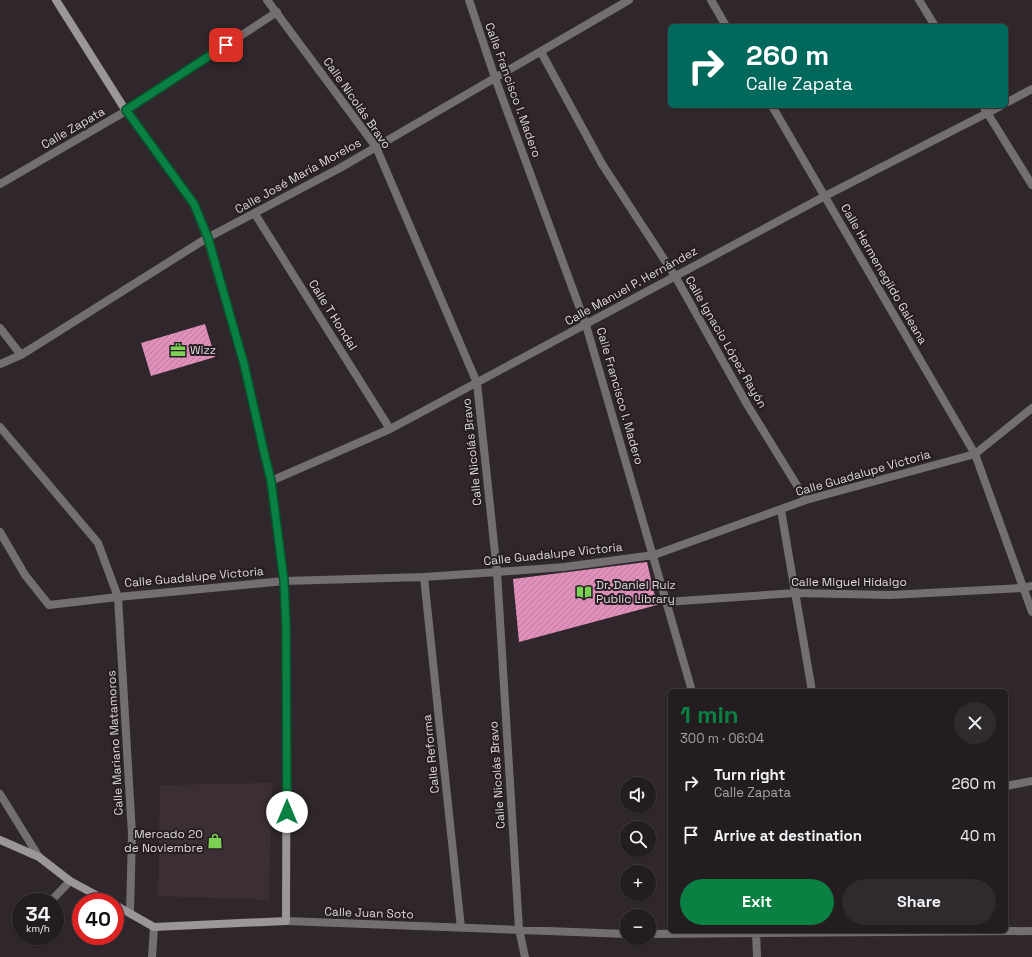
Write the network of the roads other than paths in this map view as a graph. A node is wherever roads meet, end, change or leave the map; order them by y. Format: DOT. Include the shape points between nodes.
graph roads {
  1 [pos="56,0"];
  2 [pos="267,0"];
  3 [pos="469,0"];
  4 [pos="629,0"];
  5 [pos="711,0"];
  6 [pos="919,0"];
  7 [pos="277,12"];
  8 [pos="725,24"];
  9 [pos="934,24"];
  10 [pos="540,52"];
  11 [pos="495,78"];
  12 [pos="1032,89"];
  13 [pos="1008,102"];
  14 [pos="773,108"];
  15 [pos="126,110"];
  16 [pos="985,110"];
  17 [pos="376,147"];
  18 [pos="0,184"];
  19 [pos="1032,185"];
  20 [pos="825,196"];
  21 [pos="255,214"];
  22 [pos="208,238"];
  23 [pos="675,276"];
  24 [pos="586,325"];
  25 [pos="0,328"];
  26 [pos="21,355"];
  27 [pos="0,364"];
  28 [pos="477,383"];
  29 [pos="1032,408"];
  30 [pos="0,427"];
  31 [pos="390,429"];
  32 [pos="975,454"];
  33 [pos="271,481"];
  34 [pos="806,500"];
  35 [pos="781,510"];
  36 [pos="0,532"];
  37 [pos="654,555"];
  38 [pos="497,572"];
  39 [pos="424,577"];
  40 [pos="284,581"];
  41 [pos="1032,586"];
  42 [pos="1023,588"];
  43 [pos="795,593"];
  44 [pos="118,597"];
  45 [pos="666,602"];
  46 [pos="1032,612"];
  47 [pos="691,689"];
  48 [pos="812,689"];
  49 [pos="1032,781"];
  50 [pos="1008,786"];
  51 [pos="0,794"];
  52 [pos="0,840"];
  53 [pos="39,857"];
  54 [pos="70,881"];
  55 [pos="59,893"];
  56 [pos="92,893"];
  57 [pos="124,910"];
  58 [pos="130,913"];
  59 [pos="286,922"];
  60 [pos="154,927"];
  61 [pos="461,928"];
  62 [pos="519,929"];
  63 [pos="1008,931"];
  64 [pos="1032,931"];
  65 [pos="703,933"];
  66 [pos="757,933"];
  67 [pos="620,934"];
  68 [pos="656,934"];
  69 [pos="152,957"];
  70 [pos="525,957"];
  71 [pos="757,957"];
  1 -- 15 [label="street"];
  2 -- 7 [label="street, Calle Nicolás Bravo"];
  3 -- 11 [label="street, Calle Francisco I. Madero"];
  4 -- 10 [label="street, Calle José María Morelos"];
  5 -- 8 [label="street"];
  6 -- 9 [label="street"];
  7 -- 15 [label="street, Calle Zapata"];
  7 -- 17 [label="street, Calle Nicolás Bravo"];
  10 -- 11 [label="street, Calle José María Morelos"];
  10 -- 23 [label="street, Calle Ignacio López Rayón" via="602,164"];
  11 -- 17 [label="street, Calle José María Morelos"];
  11 -- 24 [label="street, Calle Francisco I. Madero"];
  12 -- 13 [label="street"];
  14 -- 20 [label="street, Calle Hermenegildo Galeana"];
  15 -- 18 [label="street, Calle Zapata"];
  15 -- 22 [label="street" via="194,204"];
  16 -- 19 [label="street"];
  16 -- 20 [label="street, Calle Manuel P. Hernández"];
  17 -- 21 [label="street, Calle José María Morelos"];
  17 -- 28 [label="street, Calle Nicolás Bravo"];
  20 -- 23 [label="street, Calle Manuel P. Hernández"];
  20 -- 32 [label="street, Calle Hermenegildo Galeana"];
  21 -- 22 [label="street, Calle José María Morelos"];
  21 -- 31 [label="street, Calle T Hondal"];
  22 -- 26 [label="street, Calle José María Morelos"];
  22 -- 33 [label="street" via="244,364"];
  23 -- 24 [label="street, Calle Manuel P. Hernández"];
  23 -- 34 [label="street, Calle Ignacio López Rayón" via="748,406"];
  24 -- 28 [label="street, Calle Manuel P. Hernández"];
  24 -- 37 [label="street, Calle Francisco I. Madero"];
  25 -- 26 [label="street"];
  26 -- 27 [label="street, Calle José María Morelos"];
  28 -- 31 [label="street, Calle Manuel P. Hernández"];
  28 -- 38 [label="street, Calle Nicolás Bravo"];
  29 -- 32 [label="street"];
  30 -- 44 [label="street, Calle Mariano Matamoros" via="98,543"];
  31 -- 33 [label="street, Calle Manuel P. Hernández"];
  32 -- 34 [label="street, Calle Guadalupe Victoria"];
  32 -- 42 [label="street, Calle Hermenegildo Galeana"];
  33 -- 40 [label="street"];
  34 -- 35 [label="street, Calle Guadalupe Victoria"];
  35 -- 37 [label="street, Calle Guadalupe Victoria"];
  35 -- 43 [label="street"];
  36 -- 44 [label="street" via="25,575 49,606"];
  37 -- 38 [label="street, Calle Guadalupe Victoria" via="564,567"];
  37 -- 45 [label="street, Calle Francisco I. Madero"];
  38 -- 39 [label="street, Calle Guadalupe Victoria"];
  38 -- 62 [label="street, Calle Nicolás Bravo"];
  39 -- 40 [label="street, Calle Guadalupe Victoria"];
  39 -- 61 [label="street, Calle Reforma"];
  40 -- 44 [label="street, Calle Guadalupe Victoria"];
  40 -- 59 [label="street" via="287,640"];
  41 -- 42 [label="street, Calle Miguel Hidalgo"];
  42 -- 43 [label="street, Calle Miguel Hidalgo" via="890,595"];
  42 -- 46 [label="street, Calle Hermenegildo Galeana"];
  43 -- 45 [label="street, Calle Miguel Hidalgo"];
  43 -- 48 [label="street"];
  44 -- 58 [label="street, Calle Mariano Matamoros" via="132,834"];
  45 -- 47 [label="street, Calle Francisco I. Madero"];
  49 -- 50 [label="street"];
  51 -- 53 [label="street"];
  52 -- 53 [label="street"];
  53 -- 54 [label="street"];
  54 -- 55 [label="street"];
  54 -- 56 [label="street"];
  57 -- 58 [label="street"];
  58 -- 60 [label="street"];
  59 -- 60 [label="street, Calle Juan Soto"];
  59 -- 61 [label="street, Calle Juan Soto"];
  60 -- 69 [label="street"];
  61 -- 62 [label="street, Calle Juan Soto"];
  62 -- 67 [label="street, Calle Juan Soto"];
  62 -- 70 [label="street, Calle Nicolás Bravo"];
  63 -- 64 [label="street"];
  65 -- 68 [label="street"];
  66 -- 71 [label="street"];
}
